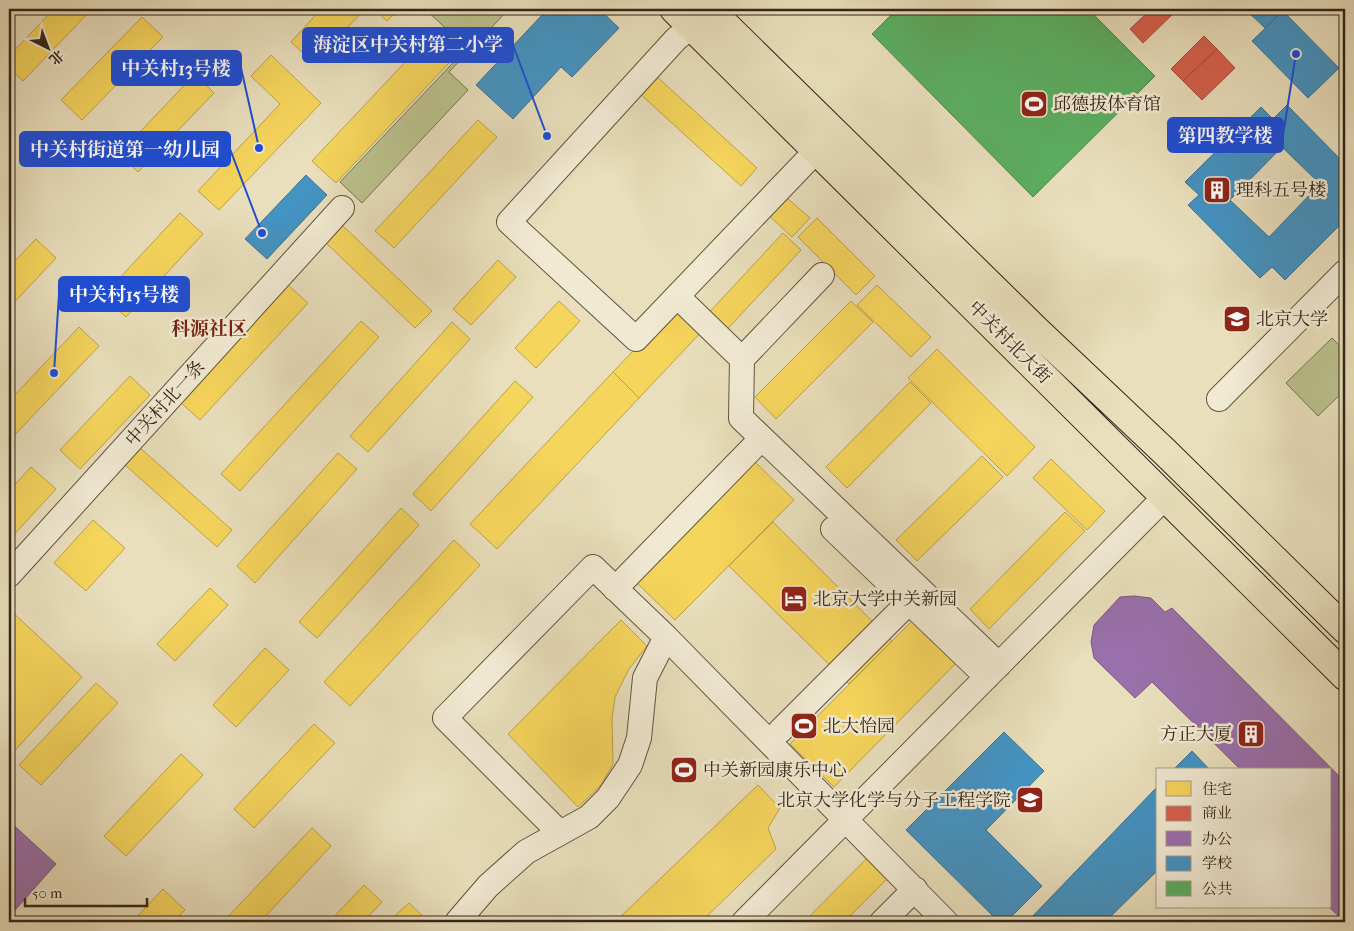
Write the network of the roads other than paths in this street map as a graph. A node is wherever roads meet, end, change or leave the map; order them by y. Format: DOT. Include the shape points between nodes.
graph roads {
  1 [pos="692,15"];
  2 [pos="816,151"];
  3 [pos="342,208"];
  4 [pos="1345,272"];
  5 [pos="822,275"];
  6 [pos="677,296"];
  7 [pos="742,359"];
  8 [pos="1219,399"];
  9 [pos="757,444"];
  10 [pos="1165,497"];
  11 [pos="9,575"];
  12 [pos="616,589"];
  13 [pos="909,602"];
  14 [pos="1345,628"];
  15 [pos="666,637"];
  16 [pos="993,671"];
  17 [pos="1345,676"];
  18 [pos="780,731"];
  19 [pos="846,820"];
  20 [pos="559,832"];
  21 [pos="914,889"];
  22 [pos="462,921"];
  23 [pos="744,922"];
  24 [pos="882,922"];
  25 [pos="946,922"];
  1 -- 2 [label="main road, 中关村北大街"];
  1 -- 6 [label="street" via="672,44 509,222 636,339"];
  1 -- 14 [label="main road, 中关村北大街" via="1166,452"];
  2 -- 6 [label="street"];
  2 -- 10 [label="main road, 中关村北大街"];
  3 -- 11 [label="street, 中关村北一条"];
  4 -- 8 [label="street"];
  5 -- 7 [label="street"];
  6 -- 7 [label="street"];
  7 -- 9 [label="street" via="741,418"];
  9 -- 12 [label="street"];
  9 -- 13 [label="street"];
  9 -- 16 [label="street"];
  10 -- 16 [label="street"];
  10 -- 17 [label="main road, 中关村北大街"];
  12 -- 15 [label="street"];
  12 -- 20 [label="street" via="593,567 445,718"];
  13 -- 16 [label="street"];
  13 -- 18 [label="street"];
  15 -- 19 [label="street"];
  15 -- 20 [label="street" via="645,678 639,738 630,765 608,798 589,817"];
  16 -- 19 [label="street"];
  19 -- 21 [label="street"];
  19 -- 23 [label="street"];
  20 -- 22 [label="street" via="519,858 488,886"];
  21 -- 24 [label="street"];
  21 -- 25 [label="street"];
}
